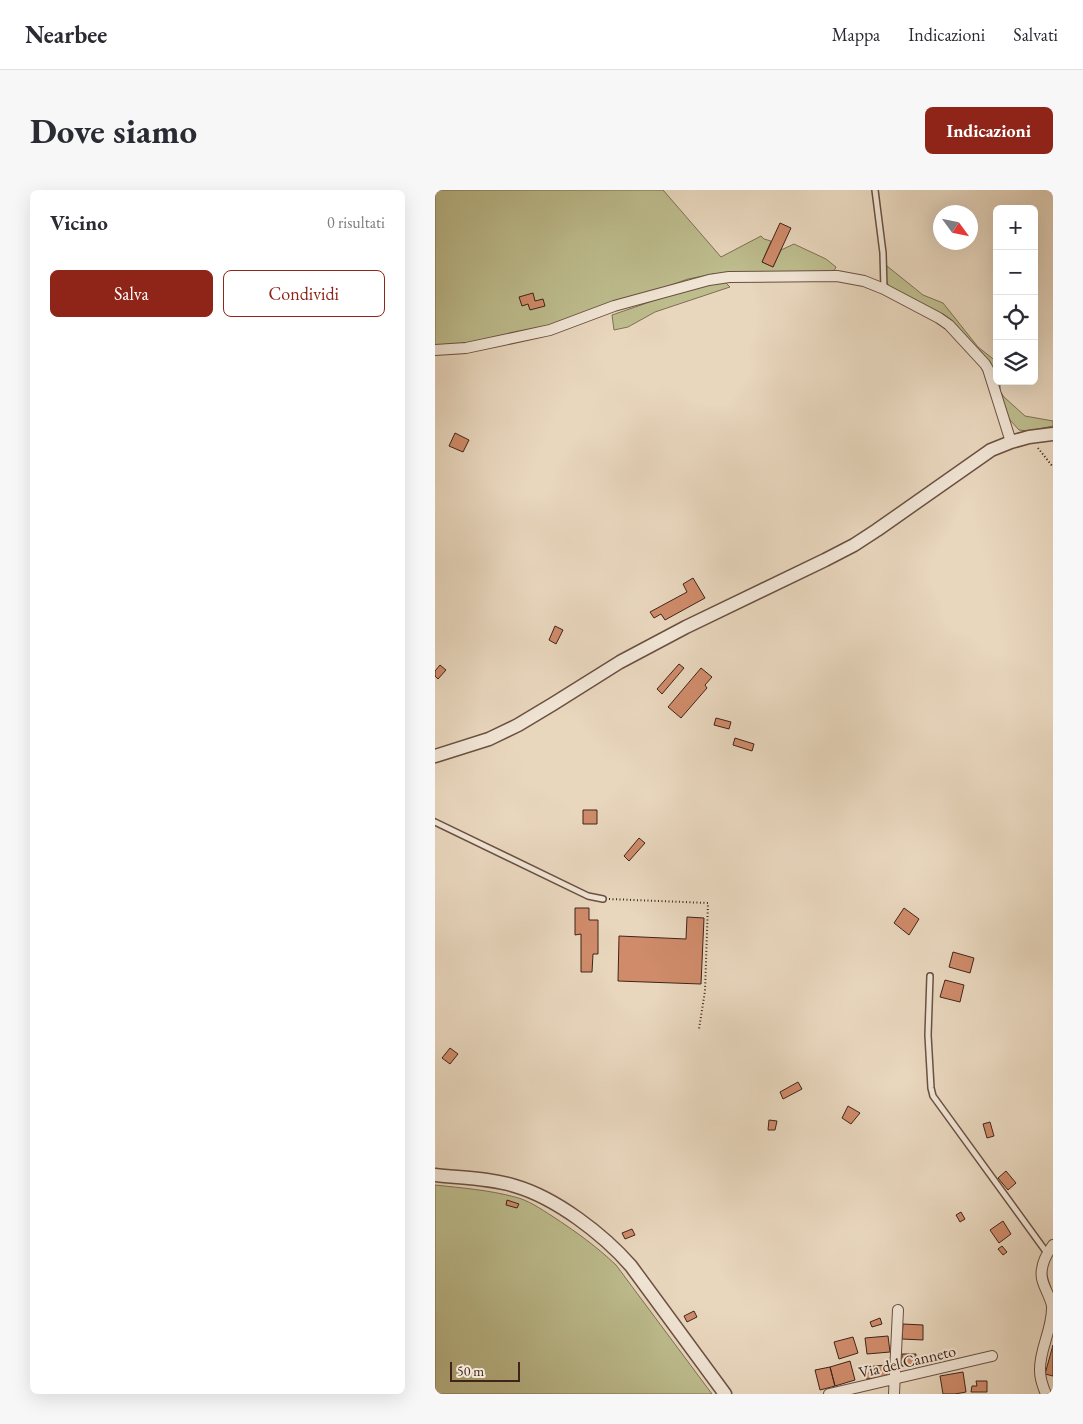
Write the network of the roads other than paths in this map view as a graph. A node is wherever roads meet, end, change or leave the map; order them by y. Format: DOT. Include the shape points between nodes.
graph roads {
  1 [pos="875,190"];
  2 [pos="884,289"];
  3 [pos="435,350"];
  4 [pos="1053,434"];
  5 [pos="1011,442"];
  6 [pos="435,756"];
  7 [pos="435,822"];
  8 [pos="603,899"];
  9 [pos="930,976"];
  10 [pos="435,1175"];
  11 [pos="1053,1244"];
  12 [pos="1047,1254"];
  13 [pos="897,1310"];
  14 [pos="992,1356"];
  15 [pos="894,1380"];
  16 [pos="725,1394"];
  17 [pos="829,1394"];
  18 [pos="894,1394"];
  19 [pos="1046,1394"];
  1 -- 2 [label="lane"];
  2 -- 3 [label="street" via="837,276 729,277 614,306 550,330 466,348"];
  2 -- 5 [label="street" via="949,325 985,364"];
  4 -- 5 [label="street"];
  5 -- 6 [label="street" via="991,450 854,545 619,662 518,725 489,739"];
  7 -- 8 [label="lane" via="589,896"];
  9 -- 12 [label="lane" via="928,1035 933,1096"];
  10 -- 16 [label="street" via="514,1186 543,1198 596,1232 631,1266"];
  11 -- 12 [label="street"];
  12 -- 19 [label="street" via="1042,1279 1048,1292 1052,1319 1040,1371"];
  13 -- 15 [label="street"];
  14 -- 15 [label="street, Via del Canneto"];
  15 -- 17 [label="street, Via del Canneto"];
  15 -- 18 [label="street"];
}
